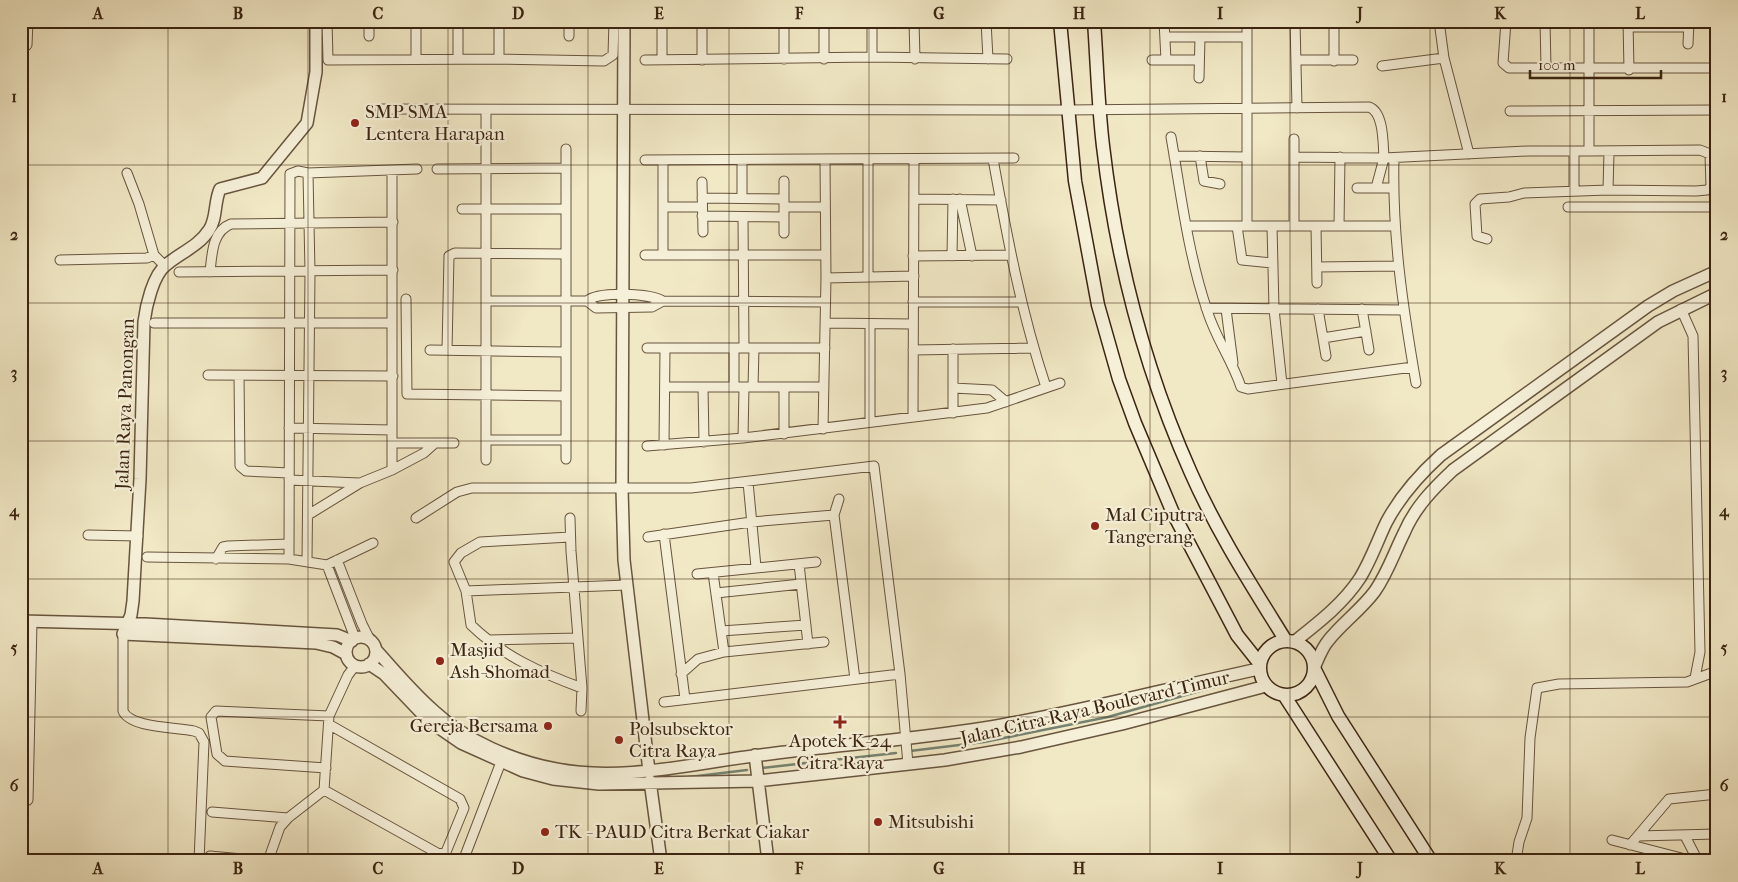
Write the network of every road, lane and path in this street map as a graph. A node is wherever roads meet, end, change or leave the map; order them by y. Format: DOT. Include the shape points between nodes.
graph roads {
  1 [pos="28,21"];
  2 [pos="316,21"];
  3 [pos="327,21"];
  4 [pos="369,21"];
  5 [pos="416,21"];
  6 [pos="458,21"];
  7 [pos="499,21"];
  8 [pos="569,21"];
  9 [pos="614,21"];
  10 [pos="624,21"];
  11 [pos="662,21"];
  12 [pos="702,21"];
  13 [pos="784,21"];
  14 [pos="824,21"];
  15 [pos="872,21"];
  16 [pos="914,21"];
  17 [pos="986,21"];
  18 [pos="1060,21"];
  19 [pos="1094,21"];
  20 [pos="1164,21"];
  21 [pos="1247,21"];
  22 [pos="1295,21"];
  23 [pos="1334,21"];
  24 [pos="1439,21"];
  25 [pos="1506,21"];
  26 [pos="1545,21"];
  27 [pos="1588,21"];
  28 [pos="1628,24"];
  29 [pos="1689,24"];
  30 [pos="369,36"];
  31 [pos="569,36"];
  32 [pos="1165,37"];
  33 [pos="1200,37"];
  34 [pos="1247,37"];
  35 [pos="1688,44"];
  36 [pos="21,50"];
  37 [pos="872,57"];
  38 [pos="1444,58"];
  39 [pos="416,59"];
  40 [pos="458,59"];
  41 [pos="499,59"];
  42 [pos="915,59"];
  43 [pos="988,59"];
  44 [pos="1007,59"];
  45 [pos="645,60"];
  46 [pos="662,60"];
  47 [pos="702,60"];
  48 [pos="784,60"];
  49 [pos="824,60"];
  50 [pos="1152,60"];
  51 [pos="1166,60"];
  52 [pos="1200,60"];
  53 [pos="1296,60"];
  54 [pos="1353,60"];
  55 [pos="1334,61"];
  56 [pos="1382,66"];
  57 [pos="1546,68"];
  58 [pos="1589,68"];
  59 [pos="1717,68"];
  60 [pos="1629,70"];
  61 [pos="1200,78"];
  62 [pos="1247,108"];
  63 [pos="1297,108"];
  64 [pos="380,109"];
  65 [pos="628,109"];
  66 [pos="1101,109"];
  67 [pos="1067,110"];
  68 [pos="1717,110"];
  69 [pos="486,111"];
  70 [pos="1510,112"];
  71 [pos="1590,112"];
  72 [pos="1171,137"];
  73 [pos="1294,140"];
  74 [pos="566,149"];
  75 [pos="1590,151"];
  76 [pos="1609,152"];
  77 [pos="1574,153"];
  78 [pos="1470,154"];
  79 [pos="1174,156"];
  80 [pos="1200,156"];
  81 [pos="1247,157"];
  82 [pos="1294,157"];
  83 [pos="1340,157"];
  84 [pos="993,158"];
  85 [pos="1014,158"];
  86 [pos="1384,158"];
  87 [pos="1394,158"];
  88 [pos="868,159"];
  89 [pos="914,159"];
  90 [pos="646,160"];
  91 [pos="663,160"];
  92 [pos="742,160"];
  93 [pos="824,160"];
  94 [pos="486,168"];
  95 [pos="566,168"];
  96 [pos="417,169"];
  97 [pos="437,169"];
  98 [pos="392,171"];
  99 [pos="127,173"];
  100 [pos="308,173"];
  101 [pos="784,181"];
  102 [pos="702,182"];
  103 [pos="1220,184"];
  104 [pos="1357,188"];
  105 [pos="1376,188"];
  106 [pos="1393,188"];
  107 [pos="1608,190"];
  108 [pos="1574,191"];
  109 [pos="742,198"];
  110 [pos="914,199"];
  111 [pos="956,199"];
  112 [pos="1001,200"];
  113 [pos="663,207"];
  114 [pos="702,207"];
  115 [pos="825,207"];
  116 [pos="1717,207"];
  117 [pos="486,208"];
  118 [pos="784,208"];
  119 [pos="1568,208"];
  120 [pos="462,209"];
  121 [pos="566,209"];
  122 [pos="743,217"];
  123 [pos="289,222"];
  124 [pos="308,222"];
  125 [pos="393,222"];
  126 [pos="1186,226"];
  127 [pos="1237,226"];
  128 [pos="1247,226"];
  129 [pos="1272,226"];
  130 [pos="1294,226"];
  131 [pos="1316,226"];
  132 [pos="1339,226"];
  133 [pos="1394,226"];
  134 [pos="703,232"];
  135 [pos="784,233"];
  136 [pos="1487,239"];
  137 [pos="486,254"];
  138 [pos="565,254"];
  139 [pos="154,255"];
  140 [pos="645,255"];
  141 [pos="663,255"];
  142 [pos="744,255"];
  143 [pos="825,255"];
  144 [pos="1011,255"];
  145 [pos="914,256"];
  146 [pos="952,256"];
  147 [pos="972,256"];
  148 [pos="60,260"];
  149 [pos="1272,263"];
  150 [pos="165,266"];
  151 [pos="1398,266"];
  152 [pos="1316,267"];
  153 [pos="393,270"];
  154 [pos="1717,271"];
  155 [pos="179,272"];
  156 [pos="210,272"];
  157 [pos="290,272"];
  158 [pos="310,272"];
  159 [pos="868,276"];
  160 [pos="914,276"];
  161 [pos="826,278"];
  162 [pos="1316,283"];
  163 [pos="1673,291"];
  164 [pos="1717,293"];
  165 [pos="628,295"];
  166 [pos="406,299"];
  167 [pos="587,301"];
  168 [pos="662,301"];
  169 [pos="486,302"];
  170 [pos="565,302"];
  171 [pos="744,302"];
  172 [pos="825,302"];
  173 [pos="913,302"];
  174 [pos="1022,302"];
  175 [pos="628,308"];
  176 [pos="1206,308"];
  177 [pos="1226,309"];
  178 [pos="1274,309"];
  179 [pos="1318,309"];
  180 [pos="1362,309"];
  181 [pos="1681,309"];
  182 [pos="1404,310"];
  183 [pos="154,323"];
  184 [pos="290,323"];
  185 [pos="310,323"];
  186 [pos="392,323"];
  187 [pos="825,323"];
  188 [pos="870,324"];
  189 [pos="913,324"];
  190 [pos="1366,331"];
  191 [pos="1323,338"];
  192 [pos="647,348"];
  193 [pos="665,348"];
  194 [pos="739,348"];
  195 [pos="754,348"];
  196 [pos="824,348"];
  197 [pos="1033,348"];
  198 [pos="953,349"];
  199 [pos="430,350"];
  200 [pos="447,350"];
  201 [pos="486,350"];
  202 [pos="913,350"];
  203 [pos="1369,350"];
  204 [pos="565,352"];
  205 [pos="1326,356"];
  206 [pos="1234,365"];
  207 [pos="1413,367"];
  208 [pos="208,375"];
  209 [pos="290,375"];
  210 [pos="240,376"];
  211 [pos="309,376"];
  212 [pos="393,376"];
  213 [pos="1060,383"];
  214 [pos="1416,383"];
  215 [pos="1282,384"];
  216 [pos="1046,386"];
  217 [pos="665,387"];
  218 [pos="703,387"];
  219 [pos="739,387"];
  220 [pos="753,387"];
  221 [pos="784,387"];
  222 [pos="824,387"];
  223 [pos="953,388"];
  224 [pos="486,395"];
  225 [pos="565,396"];
  226 [pos="1006,402"];
  227 [pos="953,413"];
  228 [pos="913,416"];
  229 [pos="870,422"];
  230 [pos="290,428"];
  231 [pos="308,428"];
  232 [pos="823,428"];
  233 [pos="392,430"];
  234 [pos="784,434"];
  235 [pos="743,438"];
  236 [pos="486,440"];
  237 [pos="566,440"];
  238 [pos="704,442"];
  239 [pos="392,443"];
  240 [pos="454,443"];
  241 [pos="434,444"];
  242 [pos="664,445"];
  243 [pos="647,446"];
  244 [pos="566,459"];
  245 [pos="486,460"];
  246 [pos="392,470"];
  247 [pos="289,477"];
  248 [pos="308,480"];
  249 [pos="748,482"];
  250 [pos="360,483"];
  251 [pos="627,489"];
  252 [pos="839,499"];
  253 [pos="308,515"];
  254 [pos="834,515"];
  255 [pos="416,518"];
  256 [pos="570,518"];
  257 [pos="751,522"];
  258 [pos="664,534"];
  259 [pos="88,535"];
  260 [pos="138,536"];
  261 [pos="648,537"];
  262 [pos="570,538"];
  263 [pos="372,543"];
  264 [pos="289,544"];
  265 [pos="147,557"];
  266 [pos="216,559"];
  267 [pos="289,560"];
  268 [pos="337,560"];
  269 [pos="306,561"];
  270 [pos="816,562"];
  271 [pos="799,564"];
  272 [pos="327,565"];
  273 [pos="756,567"];
  274 [pos="713,573"];
  275 [pos="696,574"];
  276 [pos="801,584"];
  277 [pos="626,585"];
  278 [pos="574,588"];
  279 [pos="466,591"];
  280 [pos="716,593"];
  281 [pos="27,621"];
  282 [pos="806,625"];
  283 [pos="125,629"];
  284 [pos="721,631"];
  285 [pos="578,638"];
  286 [pos="353,640"];
  287 [pos="489,640"];
  288 [pos="1290,641"];
  289 [pos="824,642"];
  290 [pos="808,644"];
  291 [pos="373,645"];
  292 [pos="724,652"];
  293 [pos="346,654"];
  294 [pos="370,664"];
  295 [pos="355,666"];
  296 [pos="1260,666"];
  297 [pos="1314,668"];
  298 [pos="1717,671"];
  299 [pos="681,674"];
  300 [pos="900,674"];
  301 [pos="1695,678"];
  302 [pos="855,679"];
  303 [pos="1266,686"];
  304 [pos="582,688"];
  305 [pos="1284,695"];
  306 [pos="685,699"];
  307 [pos="664,702"];
  308 [pos="581,711"];
  309 [pos="330,720"];
  310 [pos="906,743"];
  311 [pos="501,762"];
  312 [pos="907,762"];
  313 [pos="326,768"];
  314 [pos="757,769"];
  315 [pos="649,776"];
  316 [pos="324,790"];
  317 [pos="1717,794"];
  318 [pos="28,800"];
  319 [pos="212,812"];
  320 [pos="288,818"];
  321 [pos="1717,834"];
  322 [pos="1638,836"];
  323 [pos="1685,836"];
  324 [pos="1612,840"];
  325 [pos="1630,845"];
  326 [pos="210,856"];
  327 [pos="199,861"];
  328 [pos="266,861"];
  329 [pos="463,861"];
  330 [pos="661,861"];
  331 [pos="768,861"];
  332 [pos="1391,861"];
  333 [pos="1431,861"];
  334 [pos="1516,861"];
  335 [pos="1694,861"];
  336 [pos="1698,861"];
  1 -- 36 [label="street" via="28,45"];
  2 -- 150 [label="street, Jalan Raya Panongan" via="316,72 307,123 262,178 220,189 210,229"];
  3 -- 39 [label="street" via="327,60"];
  4 -- 30 [label="street"];
  5 -- 39 [label="street"];
  6 -- 40 [label="street"];
  7 -- 41 [label="street"];
  8 -- 31 [label="street"];
  9 -- 41 [label="street" via="613,55 604,62"];
  10 -- 65 [label="street"];
  11 -- 46 [label="street"];
  12 -- 47 [label="street"];
  13 -- 48 [label="street"];
  14 -- 49 [label="street"];
  15 -- 37 [label="street"];
  16 -- 42 [label="street"];
  17 -- 43 [label="street"];
  18 -- 67 [label="main road"];
  19 -- 66 [label="main road"];
  20 -- 32 [label="street"];
  21 -- 34 [label="street"];
  22 -- 53 [label="street"];
  23 -- 55 [label="street"];
  24 -- 38 [label="street"];
  25 -- 57 [label="street" via="1506,67"];
  26 -- 57 [label="street"];
  27 -- 58 [label="street"];
  28 -- 29 [label="street"];
  28 -- 60 [label="street"];
  29 -- 35 [label="street"];
  32 -- 33 [label="street"];
  32 -- 51 [label="street"];
  33 -- 34 [label="street"];
  33 -- 52 [label="street"];
  34 -- 62 [label="street"];
  37 -- 42 [label="street"];
  37 -- 49 [label="street"];
  38 -- 56 [label="street"];
  38 -- 78 [label="street"];
  39 -- 40 [label="street"];
  40 -- 41 [label="street"];
  42 -- 43 [label="street"];
  43 -- 44 [label="street"];
  45 -- 46 [label="street"];
  46 -- 47 [label="street"];
  47 -- 48 [label="street"];
  48 -- 49 [label="street"];
  50 -- 51 [label="street"];
  51 -- 52 [label="street"];
  52 -- 61 [label="street"];
  53 -- 55 [label="street"];
  53 -- 63 [label="street"];
  54 -- 55 [label="street"];
  57 -- 58 [label="street"];
  58 -- 60 [label="street"];
  58 -- 71 [label="street"];
  59 -- 60 [label="street"];
  62 -- 63 [label="street"];
  62 -- 66 [label="street"];
  62 -- 81 [label="street"];
  63 -- 86 [label="street" via="1372,108 1378,116"];
  64 -- 69 [label="street"];
  65 -- 67 [label="street"];
  65 -- 69 [label="street"];
  65 -- 165 [label="street"];
  66 -- 67 [label="street"];
  66 -- 288 [label="main road" via="1103,144 1122,259 1158,390 1196,483 1227,544"];
  67 -- 296 [label="main road" via="1075,181 1097,297 1127,401 1179,524 1237,635"];
  68 -- 71 [label="street"];
  69 -- 94 [label="street"];
  70 -- 71 [label="street"];
  71 -- 75 [label="street"];
  72 -- 79 [label="street"];
  73 -- 82 [label="street"];
  74 -- 95 [label="street"];
  75 -- 76 [label="street"];
  75 -- 77 [label="street"];
  76 -- 107 [label="street"];
  76 -- 107 [label="street" via="1706,151 1711,158 1711,186 1707,190 1696,191"];
  77 -- 78 [label="street"];
  77 -- 108 [label="street"];
  78 -- 87 [label="street"];
  79 -- 80 [label="street"];
  79 -- 126 [label="street"];
  80 -- 81 [label="street"];
  80 -- 103 [label="street" via="1204,181"];
  81 -- 128 [label="street"];
  82 -- 83 [label="street"];
  82 -- 130 [label="street"];
  83 -- 86 [label="street"];
  83 -- 132 [label="street"];
  84 -- 85 [label="street"];
  84 -- 89 [label="street"];
  84 -- 112 [label="street"];
  86 -- 87 [label="street"];
  86 -- 105 [label="street"];
  87 -- 106 [label="street"];
  88 -- 89 [label="street"];
  88 -- 93 [label="street"];
  88 -- 159 [label="street"];
  89 -- 110 [label="street"];
  90 -- 91 [label="street"];
  91 -- 92 [label="street"];
  91 -- 113 [label="street"];
  92 -- 93 [label="street"];
  92 -- 109 [label="street"];
  93 -- 115 [label="street"];
  94 -- 95 [label="street"];
  94 -- 97 [label="street"];
  94 -- 117 [label="street"];
  95 -- 121 [label="street"];
  96 -- 98 [label="street"];
  98 -- 100 [label="street"];
  98 -- 125 [label="street"];
  99 -- 139 [label="street"];
  100 -- 123 [label="street" via="298,171 290,174"];
  100 -- 124 [label="street"];
  101 -- 118 [label="street"];
  102 -- 114 [label="street"];
  104 -- 105 [label="street"];
  105 -- 106 [label="street"];
  106 -- 133 [label="street"];
  107 -- 108 [label="street"];
  108 -- 136 [label="street" via="1524,193 1477,200 1477,236"];
  109 -- 114 [label="street"];
  109 -- 118 [label="street"];
  110 -- 111 [label="street"];
  110 -- 145 [label="street"];
  111 -- 112 [label="street"];
  111 -- 146 [label="street"];
  111 -- 147 [label="street"];
  112 -- 144 [label="street"];
  113 -- 114 [label="street"];
  113 -- 141 [label="street"];
  114 -- 122 [label="street"];
  114 -- 134 [label="street"];
  115 -- 118 [label="street"];
  115 -- 143 [label="street"];
  116 -- 119 [label="street"];
  117 -- 120 [label="street"];
  117 -- 121 [label="street"];
  117 -- 137 [label="street"];
  118 -- 122 [label="street"];
  118 -- 135 [label="street"];
  121 -- 138 [label="street"];
  122 -- 142 [label="street"];
  123 -- 124 [label="street"];
  123 -- 156 [label="street" via="227,225 214,243"];
  123 -- 157 [label="street"];
  124 -- 125 [label="street"];
  124 -- 158 [label="street"];
  125 -- 153 [label="street"];
  126 -- 127 [label="street"];
  126 -- 176 [label="street"];
  127 -- 128 [label="street"];
  127 -- 149 [label="street" via="1242,260"];
  128 -- 129 [label="street"];
  129 -- 130 [label="street"];
  129 -- 149 [label="street"];
  130 -- 131 [label="street"];
  131 -- 132 [label="street"];
  131 -- 152 [label="street"];
  132 -- 133 [label="street"];
  133 -- 151 [label="street"];
  137 -- 138 [label="street"];
  137 -- 169 [label="street"];
  137 -- 200 [label="street" via="455,252 449,256"];
  138 -- 170 [label="street"];
  139 -- 148 [label="street" via="147,258"];
  139 -- 150 [label="street"];
  140 -- 141 [label="street"];
  141 -- 142 [label="street"];
  142 -- 143 [label="street"];
  142 -- 171 [label="street"];
  143 -- 161 [label="street"];
  144 -- 147 [label="street"];
  144 -- 174 [label="street"];
  145 -- 146 [label="street"];
  145 -- 160 [label="street"];
  146 -- 147 [label="street"];
  149 -- 178 [label="street"];
  150 -- 260 [label="street, Jalan Raya Panongan" via="147,301 144,322"];
  151 -- 152 [label="street"];
  151 -- 182 [label="street"];
  152 -- 162 [label="street"];
  153 -- 158 [label="street"];
  153 -- 186 [label="street"];
  154 -- 163 [label="street"];
  155 -- 156 [label="street"];
  156 -- 157 [label="street"];
  157 -- 158 [label="street"];
  157 -- 184 [label="street"];
  158 -- 185 [label="street"];
  159 -- 160 [label="street"];
  159 -- 161 [label="street"];
  160 -- 173 [label="street"];
  161 -- 172 [label="street"];
  163 -- 181 [label="street"];
  163 -- 288 [label="street" via="1611,331 1441,455 1400,498 1374,555 1343,600"];
  164 -- 181 [label="street"];
  165 -- 167 [label="street" via="593,296"];
  165 -- 168 [label="street" via="653,296"];
  165 -- 175 [label="street"];
  166 -- 224 [label="street" via="406,393"];
  167 -- 170 [label="street"];
  167 -- 175 [label="street" via="596,308"];
  168 -- 171 [label="street"];
  168 -- 175 [label="street"];
  169 -- 170 [label="street"];
  169 -- 201 [label="street"];
  170 -- 204 [label="street"];
  171 -- 172 [label="street"];
  171 -- 194 [label="street"];
  172 -- 187 [label="street"];
  173 -- 174 [label="street"];
  173 -- 189 [label="street"];
  174 -- 197 [label="street"];
  175 -- 251 [label="street"];
  176 -- 177 [label="street"];
  176 -- 206 [label="street" via="1215,332"];
  177 -- 178 [label="street"];
  177 -- 206 [label="street"];
  178 -- 179 [label="street"];
  178 -- 215 [label="street"];
  179 -- 180 [label="street"];
  179 -- 191 [label="street"];
  180 -- 182 [label="street"];
  180 -- 190 [label="street"];
  181 -- 297 [label="street" via="1658,322 1454,470 1432,491 1412,517 1392,563 1375,590 1357,613 1326,642"];
  181 -- 301 [label="street" via="1692,336 1700,652"];
  182 -- 207 [label="street"];
  183 -- 184 [label="street"];
  184 -- 185 [label="street"];
  184 -- 209 [label="street"];
  185 -- 186 [label="street"];
  185 -- 211 [label="street"];
  186 -- 212 [label="street"];
  187 -- 188 [label="street"];
  187 -- 196 [label="street"];
  188 -- 189 [label="street"];
  188 -- 229 [label="street"];
  189 -- 202 [label="street"];
  190 -- 191 [label="street"];
  190 -- 203 [label="street"];
  191 -- 205 [label="street"];
  192 -- 193 [label="street"];
  193 -- 194 [label="street"];
  193 -- 217 [label="street"];
  194 -- 195 [label="street"];
  194 -- 219 [label="street"];
  195 -- 196 [label="street"];
  195 -- 220 [label="street"];
  196 -- 222 [label="street"];
  197 -- 198 [label="street"];
  197 -- 216 [label="street"];
  198 -- 202 [label="street"];
  198 -- 223 [label="street"];
  199 -- 200 [label="street"];
  200 -- 201 [label="street"];
  201 -- 204 [label="street"];
  201 -- 224 [label="street"];
  202 -- 228 [label="street"];
  204 -- 225 [label="street"];
  206 -- 215 [label="street" via="1245,389"];
  207 -- 214 [label="street"];
  207 -- 215 [label="street"];
  208 -- 210 [label="street"];
  209 -- 210 [label="street"];
  209 -- 211 [label="street"];
  209 -- 230 [label="street"];
  210 -- 247 [label="street" via="240,466 246,471"];
  211 -- 212 [label="street"];
  211 -- 231 [label="street"];
  212 -- 233 [label="street"];
  213 -- 216 [label="street"];
  216 -- 226 [label="street"];
  217 -- 218 [label="street"];
  217 -- 242 [label="street"];
  218 -- 219 [label="street"];
  218 -- 238 [label="street"];
  219 -- 220 [label="street"];
  219 -- 235 [label="street"];
  220 -- 221 [label="street"];
  221 -- 222 [label="street"];
  221 -- 234 [label="street"];
  222 -- 232 [label="street"];
  223 -- 226 [label="street" via="992,390"];
  223 -- 227 [label="street"];
  224 -- 225 [label="street"];
  224 -- 236 [label="street"];
  225 -- 237 [label="street"];
  226 -- 227 [label="street"];
  227 -- 228 [label="street"];
  228 -- 229 [label="street"];
  229 -- 232 [label="street"];
  230 -- 231 [label="street"];
  230 -- 247 [label="street"];
  231 -- 233 [label="street"];
  231 -- 248 [label="street"];
  232 -- 234 [label="street"];
  233 -- 239 [label="street"];
  234 -- 235 [label="street"];
  235 -- 238 [label="street"];
  236 -- 237 [label="street"];
  236 -- 245 [label="street"];
  237 -- 244 [label="street"];
  238 -- 242 [label="street"];
  239 -- 241 [label="street"];
  239 -- 246 [label="street"];
  240 -- 241 [label="street"];
  241 -- 246 [label="street"];
  242 -- 243 [label="street"];
  246 -- 250 [label="street"];
  247 -- 248 [label="street"];
  247 -- 264 [label="street"];
  248 -- 250 [label="street"];
  248 -- 253 [label="street"];
  249 -- 251 [label="street" via="691,488"];
  249 -- 257 [label="street"];
  249 -- 300 [label="street" via="874,466"];
  250 -- 253 [label="street"];
  251 -- 255 [label="street" via="472,488 457,492"];
  251 -- 277 [label="street"];
  252 -- 254 [label="street"];
  253 -- 269 [label="street"];
  254 -- 257 [label="street"];
  254 -- 302 [label="street"];
  256 -- 262 [label="street"];
  257 -- 258 [label="street"];
  257 -- 273 [label="street"];
  258 -- 261 [label="street"];
  258 -- 299 [label="street"];
  259 -- 260 [label="street"];
  260 -- 283 [label="street, Jalan Raya Panongan" via="131,615"];
  262 -- 278 [label="street"];
  262 -- 279 [label="street" via="475,543 454,560"];
  263 -- 268 [label="street"];
  264 -- 266 [label="street" via="222,547"];
  264 -- 267 [label="street"];
  265 -- 266 [label="street"];
  266 -- 267 [label="street"];
  267 -- 269 [label="street"];
  268 -- 272 [label="street"];
  268 -- 291 [label="street"];
  269 -- 272 [label="street"];
  270 -- 271 [label="street"];
  271 -- 273 [label="street"];
  271 -- 276 [label="street"];
  272 -- 286 [label="street"];
  273 -- 274 [label="street"];
  274 -- 275 [label="street"];
  274 -- 280 [label="street"];
  276 -- 280 [label="street"];
  276 -- 282 [label="street"];
  277 -- 278 [label="street"];
  277 -- 315 [label="street"];
  278 -- 279 [label="street"];
  278 -- 285 [label="street"];
  279 -- 287 [label="street" via="469,623"];
  280 -- 284 [label="street"];
  281 -- 283 [label="street"];
  281 -- 318 [label="street"];
  282 -- 284 [label="street"];
  282 -- 290 [label="street"];
  283 -- 286 [label="street" via="337,635"];
  283 -- 293 [label="street" via="316,643"];
  283 -- 327 [label="street" via="125,716 135,722 194,731 204,742"];
  284 -- 292 [label="street"];
  285 -- 287 [label="street"];
  285 -- 304 [label="street"];
  286 -- 291 [label="street" via="363,637"];
  286 -- 293 [label="street"];
  287 -- 304 [label="street" via="513,659"];
  288 -- 296 [label="main road" via="1278,642 1266,650"];
  288 -- 297 [label="main road" via="1308,652"];
  289 -- 290 [label="street"];
  290 -- 292 [label="street"];
  291 -- 294 [label="street" via="375,658"];
  291 -- 315 [label="street, Jalan Citra Raya Boulevard Timur" via="436,713 466,734 504,753 570,771"];
  292 -- 299 [label="street" via="698,659"];
  293 -- 295 [label="street"];
  294 -- 295 [label="street"];
  294 -- 311 [label="street, Jalan Citra Raya Boulevard Timur" via="384,674 429,721 461,743"];
  295 -- 309 [label="street"];
  296 -- 303 [label="main road"];
  296 -- 310 [label="street, Jalan Citra Raya Boulevard Timur" via="1070,712"];
  297 -- 305 [label="main road" via="1308,685 1293,694"];
  297 -- 333 [label="main road" via="1338,716"];
  298 -- 301 [label="street"];
  299 -- 306 [label="street"];
  300 -- 302 [label="street"];
  300 -- 310 [label="street"];
  301 -- 334 [label="street" via="1688,682 1559,684 1537,688 1530,738 1527,818"];
  302 -- 306 [label="street"];
  303 -- 305 [label="main road"];
  303 -- 312 [label="street, Jalan Citra Raya Boulevard Timur" via="1021,747"];
  304 -- 308 [label="street"];
  305 -- 332 [label="main road"];
  306 -- 307 [label="street"];
  309 -- 313 [label="street"];
  309 -- 313 [label="street" via="216,711 212,717 217,754 225,761"];
  309 -- 316 [label="street" via="460,799 464,808 446,852 439,854"];
  310 -- 312 [label="street"];
  310 -- 314 [label="street, Jalan Citra Raya Boulevard Timur"];
  311 -- 315 [label="street, Jalan Citra Raya Boulevard Timur" via="524,771 578,782"];
  311 -- 329 [label="street"];
  312 -- 314 [label="street, Jalan Citra Raya Boulevard Timur"];
  313 -- 316 [label="street"];
  314 -- 315 [label="street, Jalan Citra Raya Boulevard Timur"];
  314 -- 315 [label="street, Jalan Citra Raya Boulevard Timur"];
  314 -- 331 [label="street"];
  315 -- 330 [label="street"];
  316 -- 320 [label="street"];
  317 -- 322 [label="street" via="1669,799"];
  319 -- 320 [label="street"];
  320 -- 328 [label="street" via="280,827"];
  321 -- 323 [label="street"];
  322 -- 323 [label="street"];
  322 -- 325 [label="street"];
  323 -- 336 [label="street"];
  324 -- 325 [label="street"];
  325 -- 335 [label="street"];
  326 -- 328 [label="street"];
}
